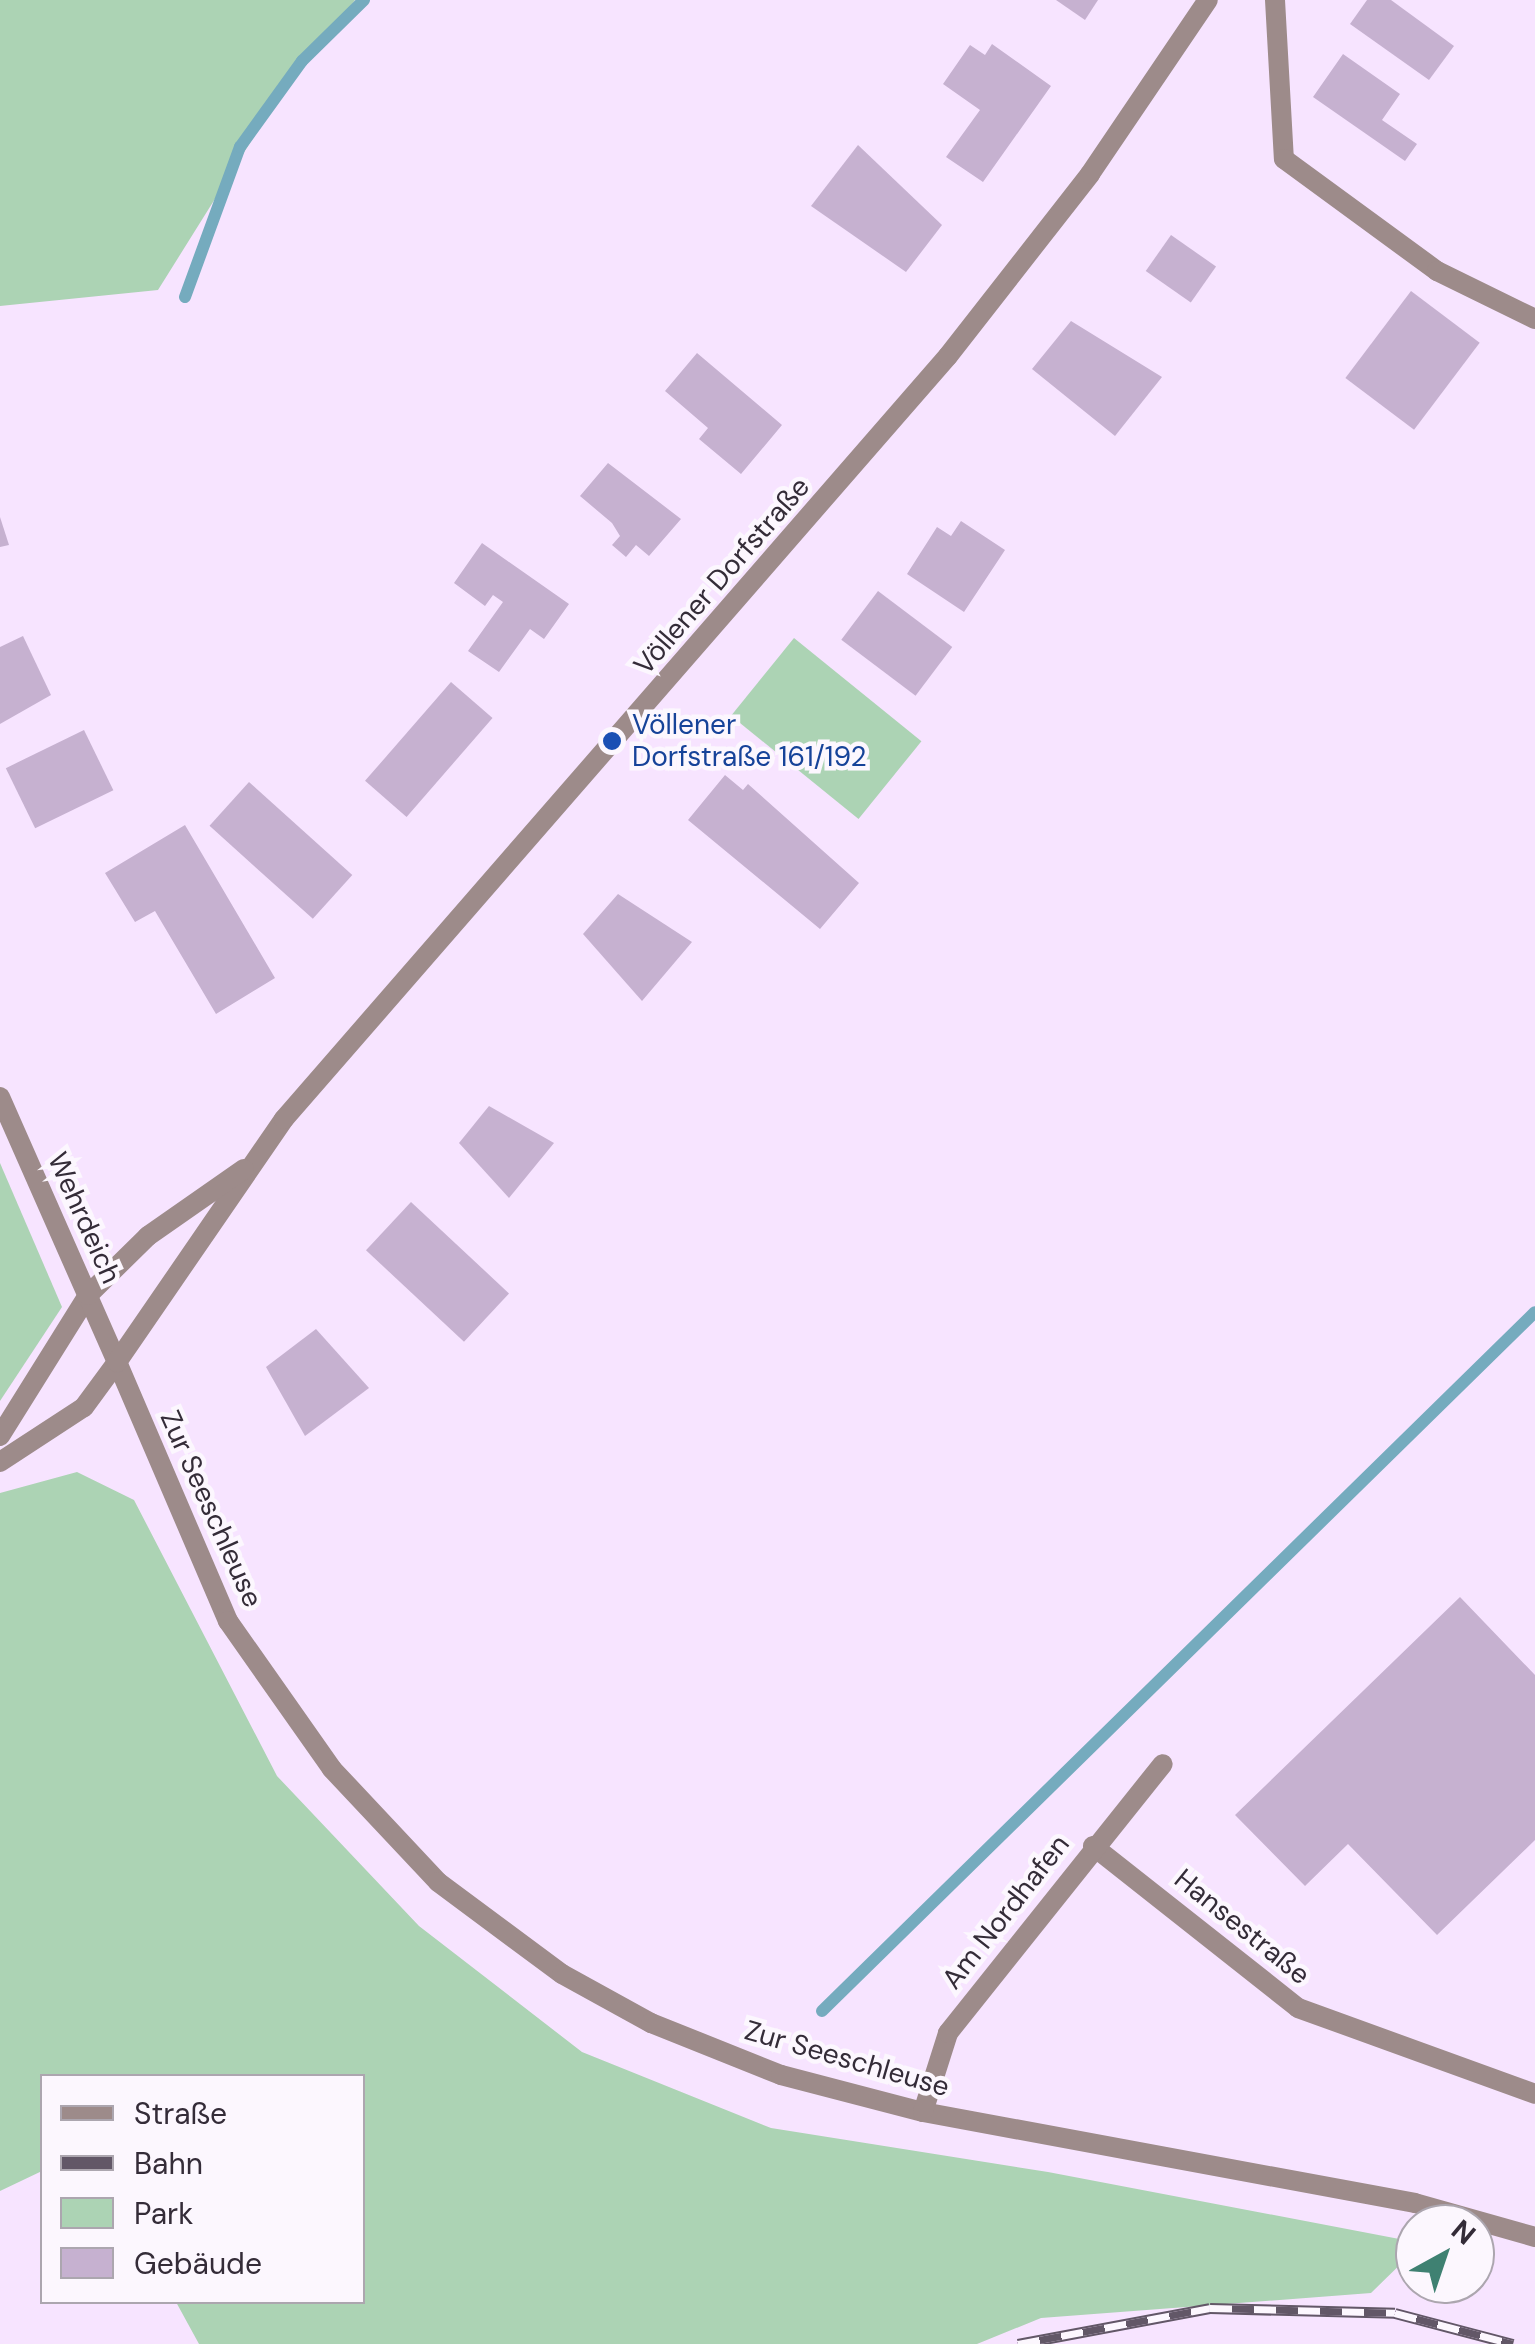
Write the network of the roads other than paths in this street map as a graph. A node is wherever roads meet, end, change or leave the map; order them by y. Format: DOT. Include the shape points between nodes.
graph roads {
  1 [pos="1208,0"];
  2 [pos="1274,0"];
  3 [pos="1535,318"];
  4 [pos="0,1096"];
  5 [pos="250,1165"];
  6 [pos="88,1295"];
  7 [pos="118,1362"];
  8 [pos="0,1436"];
  9 [pos="0,1462"];
  10 [pos="1163,1764"];
  11 [pos="1093,1846"];
  12 [pos="1535,2094"];
  13 [pos="923,2112"];
  14 [pos="1535,2236"];
  1 -- 5 [label="street, Völlener Dorfstraße" via="1090,174 948,356"];
  2 -- 3 [label="street" via="1284,159 1437,271"];
  4 -- 6 [label="street, Wehrdeich"];
  5 -- 6 [label="street, Völlener Dorfstraße" via="148,1236"];
  5 -- 7 [label="street, Völlener Dorfstraße"];
  6 -- 7 [label="street, Wehrdeich"];
  6 -- 8 [label="street, Völlener Dorfstraße"];
  7 -- 9 [label="street, Völlener Dorfstraße" via="84,1407"];
  7 -- 13 [label="street, Zur Seeschleuse" via="228,1621 332,1769 438,1882 562,1974 650,2024 781,2075"];
  10 -- 11 [label="street, Am Nordhafen"];
  11 -- 12 [label="street, Hansestraße" via="1298,2008"];
  11 -- 13 [label="street, Am Nordhafen" via="948,2033"];
  13 -- 14 [label="street, Zur Seeschleuse" via="1378,2196"];
}
